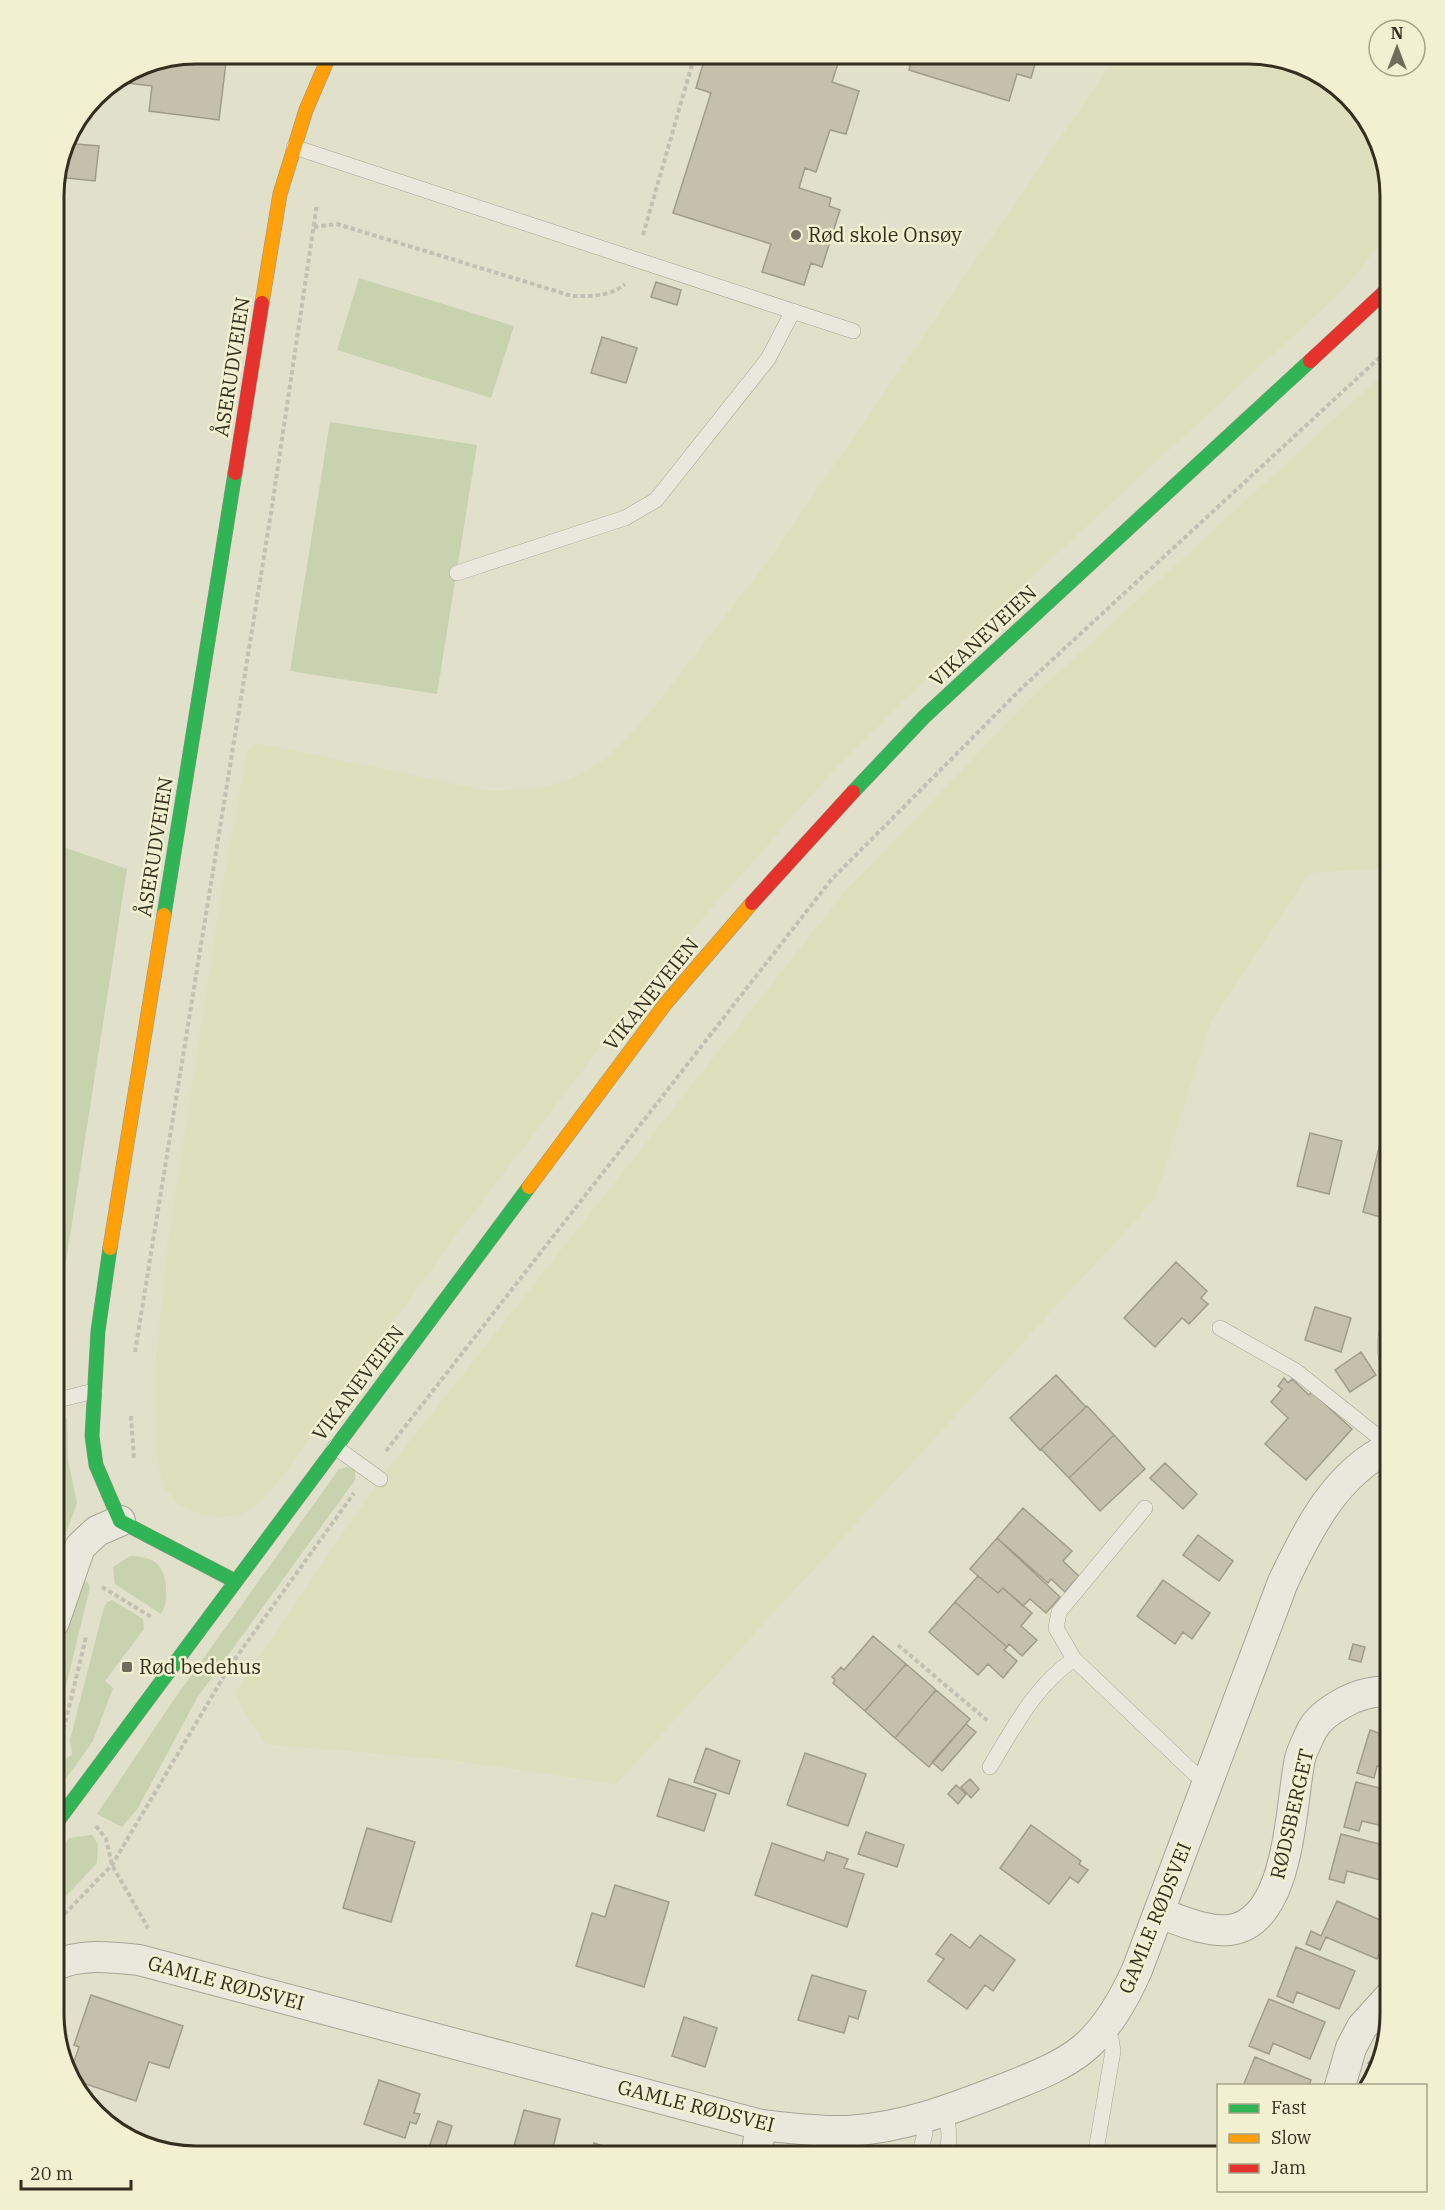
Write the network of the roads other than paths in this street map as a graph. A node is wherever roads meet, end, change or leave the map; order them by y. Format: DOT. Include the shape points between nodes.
graph roads {
  1 [pos="324,64"];
  2 [pos="294,147"];
  3 [pos="1380,296"];
  4 [pos="793,311"];
  5 [pos="853,331"];
  6 [pos="457,573"];
  7 [pos="1220,1328"];
  8 [pos="94,1391"];
  9 [pos="64,1398"];
  10 [pos="1380,1438"];
  11 [pos="335,1447"];
  12 [pos="1380,1452"];
  13 [pos="375,1475"];
  14 [pos="1144,1508"];
  15 [pos="120,1521"];
  16 [pos="235,1581"];
  17 [pos="64,1592"];
  18 [pos="1074,1659"];
  19 [pos="1380,1691"];
  20 [pos="990,1767"];
  21 [pos="1208,1780"];
  22 [pos="64,1812"];
  23 [pos="1159,1913"];
  24 [pos="64,1961"];
  25 [pos="1380,2007"];
  26 [pos="1104,2027"];
  27 [pos="1340,2084"];
  28 [pos="935,2115"];
  29 [pos="761,2125"];
  30 [pos="758,2146"];
  31 [pos="922,2146"];
  32 [pos="949,2146"];
  33 [pos="1097,2146"];
  1 -- 2 [label="main road, ÅSERUDVEIEN"];
  2 -- 4 [label="lane"];
  2 -- 8 [label="main road, ÅSERUDVEIEN" via="276,223 116,1212 98,1331"];
  3 -- 11 [label="main road, VIKANEVEIEN" via="924,717 796,851 666,1003"];
  4 -- 5 [label="lane"];
  4 -- 6 [label="lane" via="768,359 656,500 625,518"];
  7 -- 10 [label="lane" via="1296,1371"];
  8 -- 9 [label="lane"];
  8 -- 15 [label="main road, ÅSERUDVEIEN" via="92,1436 96,1465"];
  11 -- 13 [label="lane"];
  11 -- 16 [label="main road, VIKANEVEIEN"];
  12 -- 21 [label="street, GAMLE RØDSVEI" via="1352,1474 1305,1535 1282,1582"];
  14 -- 18 [label="lane" via="1059,1612 1056,1629"];
  15 -- 16 [label="main road"];
  15 -- 17 [label="street" via="97,1531 80,1547"];
  16 -- 22 [label="main road, VIKANEVEIEN"];
  18 -- 20 [label="lane" via="1040,1689"];
  18 -- 21 [label="lane" via="1195,1774"];
  19 -- 23 [label="street, RØDSBERGET" via="1352,1698 1333,1708 1314,1727 1300,1757 1284,1858 1266,1906 1250,1922 1231,1930 1205,1929"];
  21 -- 23 [label="street, GAMLE RØDSVEI"];
  23 -- 26 [label="street, GAMLE RØDSVEI" via="1122,2003"];
  24 -- 29 [label="street, GAMLE RØDSVEI" via="113,1958 169,1966"];
  25 -- 27 [label="street" via="1362,2026"];
  26 -- 28 [label="street, GAMLE RØDSVEI" via="1083,2049 1047,2071"];
  26 -- 33 [label="lane" via="1113,2051"];
  28 -- 29 [label="street, GAMLE RØDSVEI" via="849,2131"];
  28 -- 31 [label="lane"];
  28 -- 32 [label="lane" via="950,2134"];
  29 -- 30 [label="street"];
}
